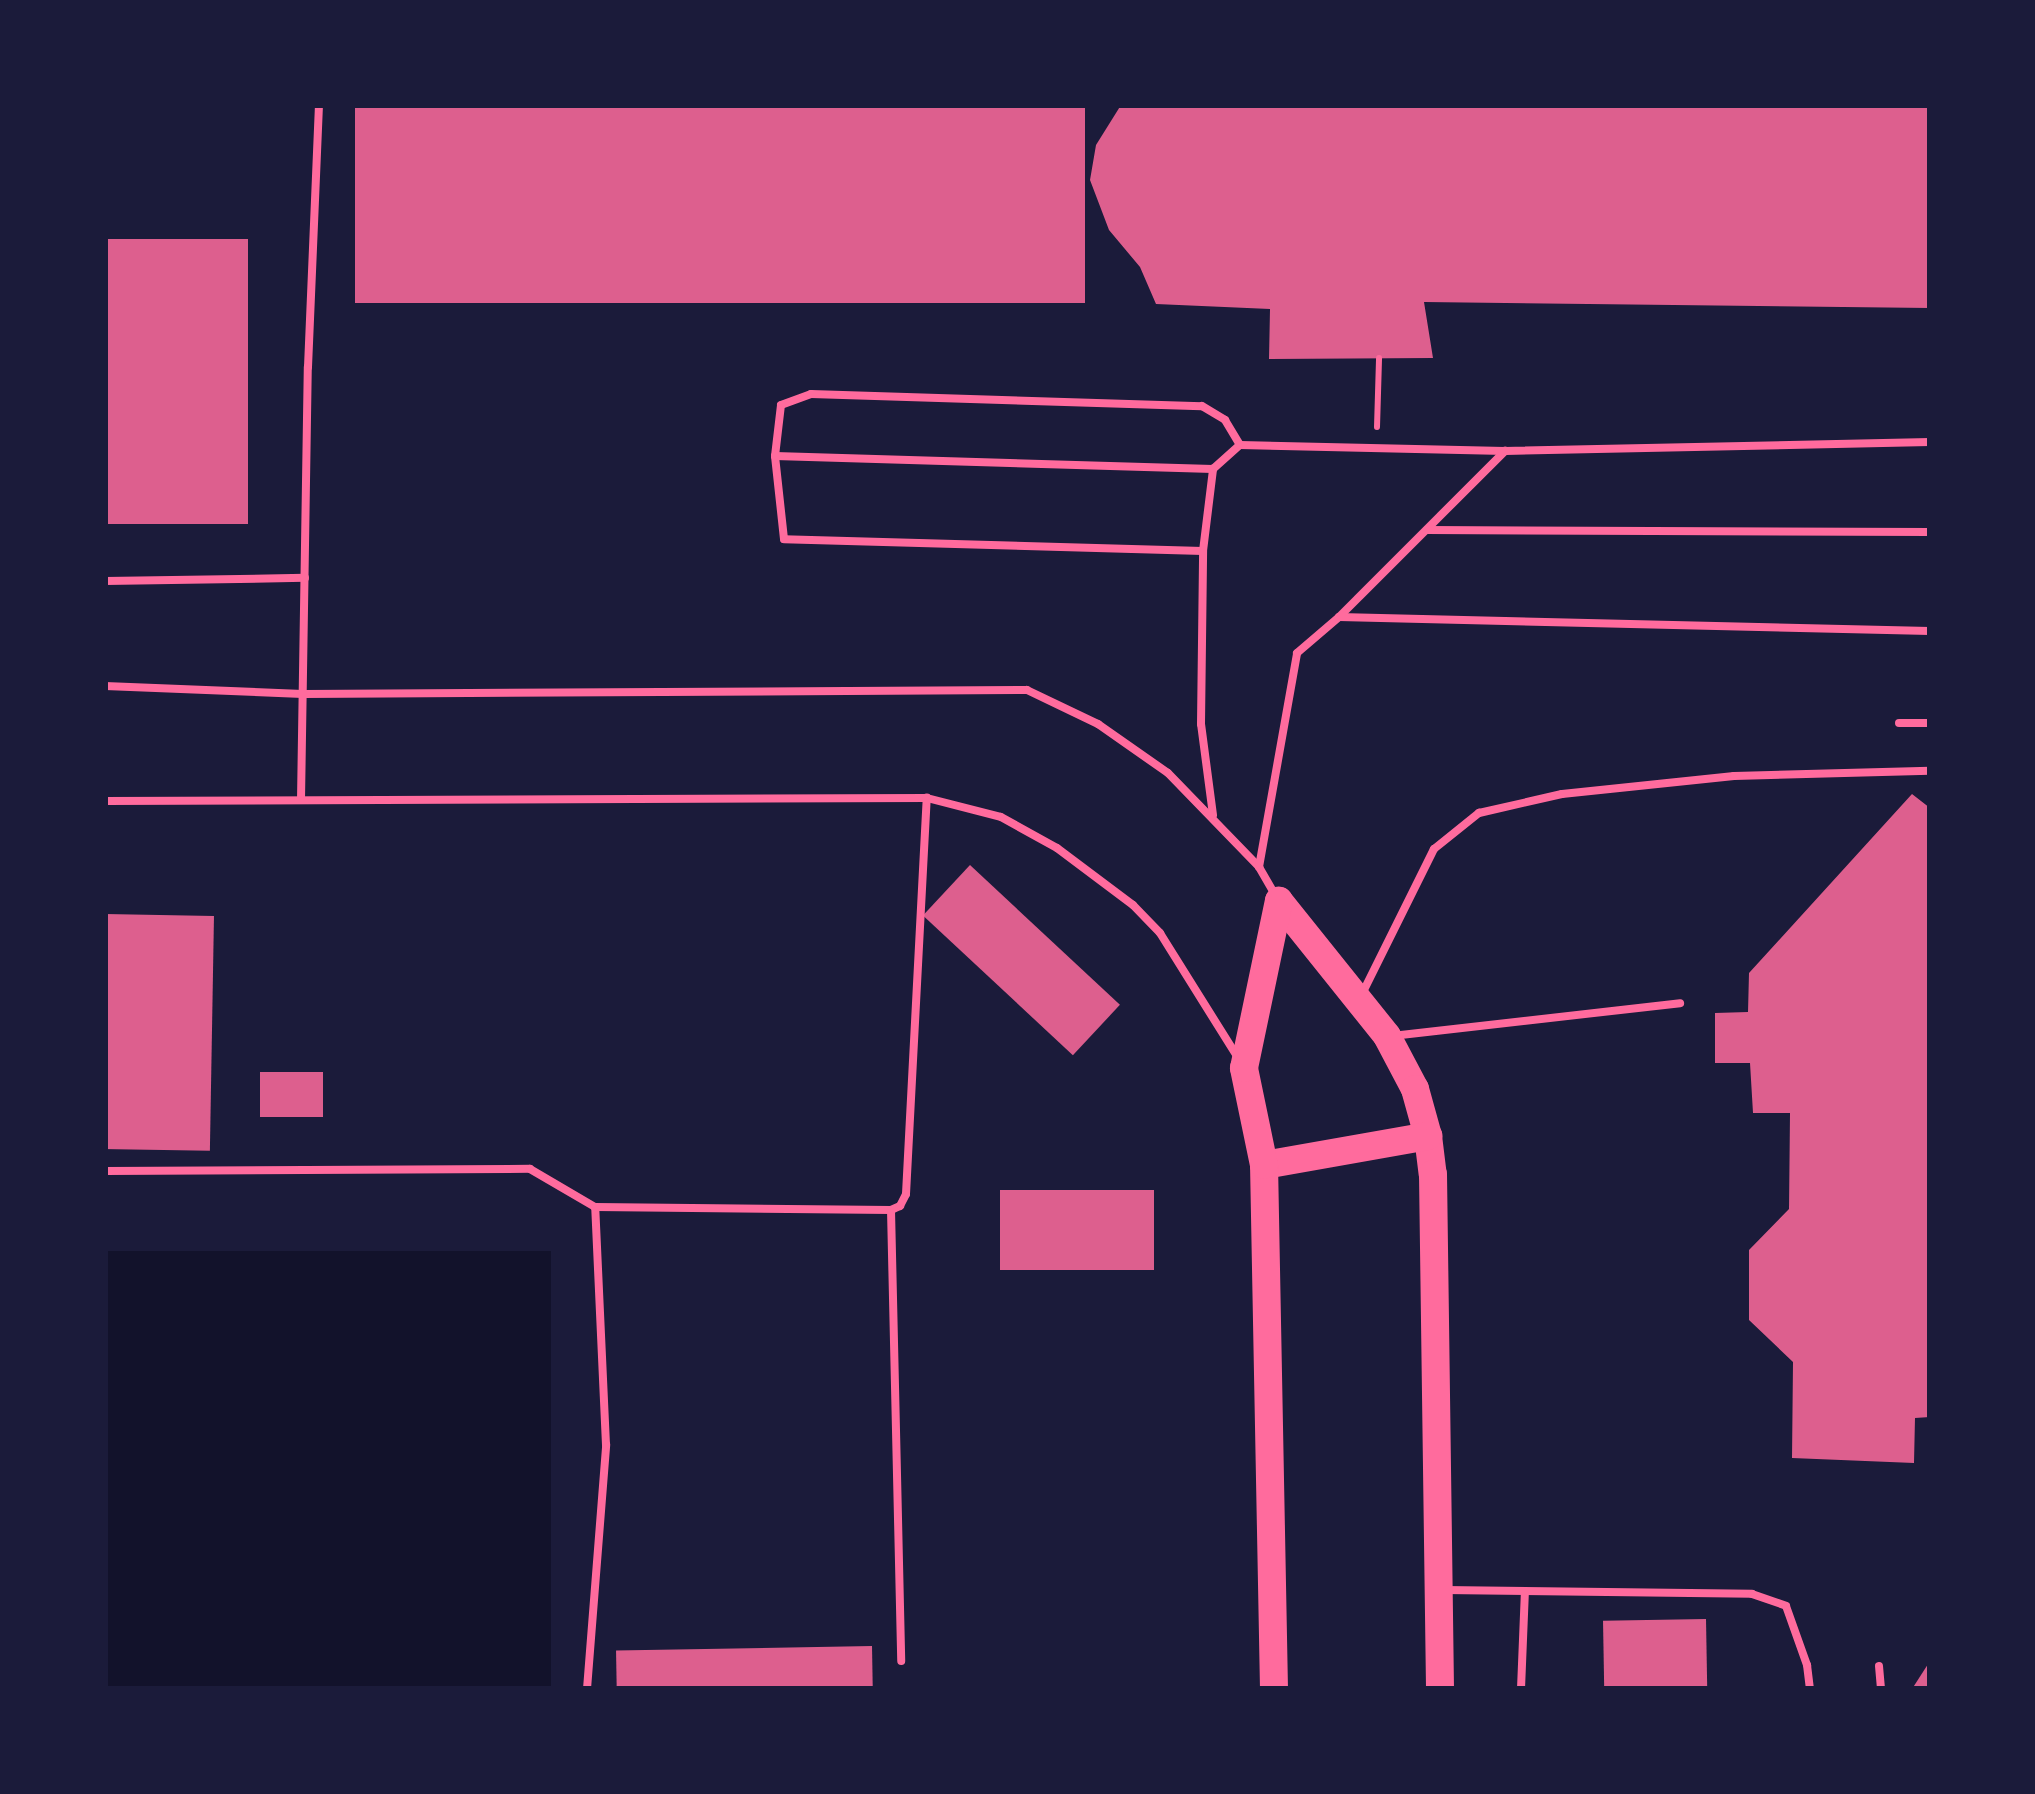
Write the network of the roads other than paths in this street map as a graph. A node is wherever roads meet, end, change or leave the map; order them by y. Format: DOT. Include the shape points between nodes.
graph roads {
  1 [pos="319,105"];
  2 [pos="1930,442"];
  3 [pos="1240,445"];
  4 [pos="1505,451"];
  5 [pos="775,456"];
  6 [pos="1213,470"];
  7 [pos="1427,530"];
  8 [pos="1930,532"];
  9 [pos="1203,550"];
  10 [pos="305,578"];
  11 [pos="105,581"];
  12 [pos="1339,618"];
  13 [pos="1930,632"];
  14 [pos="105,686"];
  15 [pos="303,694"];
  16 [pos="1899,723"];
  17 [pos="1930,723"];
  18 [pos="1930,772"];
  19 [pos="927,798"];
  20 [pos="301,800"];
  21 [pos="105,801"];
  22 [pos="1212,815"];
  23 [pos="1259,867"];
  24 [pos="1280,901"];
  25 [pos="1360,998"];
  26 [pos="1680,1003"];
  27 [pos="1388,1036"];
  28 [pos="1244,1068"];
  29 [pos="1428,1136"];
  30 [pos="1264,1165"];
  31 [pos="105,1171"];
  32 [pos="595,1207"];
  33 [pos="891,1210"];
  34 [pos="1439,1590"];
  35 [pos="1524,1591"];
  36 [pos="901,1661"];
  37 [pos="1880,1666"];
  38 [pos="587,1689"];
  39 [pos="1274,1689"];
  40 [pos="1440,1689"];
  41 [pos="1521,1689"];
  42 [pos="1810,1689"];
  43 [pos="1880,1689"];
  1 -- 10 [label="lane"];
  2 -- 4 [label="lane"];
  3 -- 4 [label="lane"];
  3 -- 5 [label="lane" via="1225,420 1202,406 811,394 781,405"];
  3 -- 6 [label="lane"];
  4 -- 7 [label="lane"];
  5 -- 6 [label="lane"];
  5 -- 9 [label="lane" via="784,539"];
  6 -- 9 [label="lane"];
  7 -- 8 [label="lane"];
  7 -- 12 [label="lane"];
  9 -- 22 [label="lane" via="1200,724"];
  10 -- 11 [label="lane"];
  10 -- 15 [label="lane"];
  12 -- 13 [label="lane"];
  12 -- 23 [label="lane" via="1297,653"];
  14 -- 15 [label="lane"];
  15 -- 20 [label="lane"];
  15 -- 22 [label="lane" via="1027,690 1098,724 1168,772"];
  16 -- 17 [label="lane"];
  18 -- 25 [label="lane" via="1734,776 1562,794 1478,813 1434,849"];
  19 -- 20 [label="lane"];
  19 -- 28 [label="lane" via="1001,817 1056,848 1133,906 1160,932"];
  19 -- 33 [label="lane" via="906,1194"];
  20 -- 21 [label="lane"];
  22 -- 23 [label="lane"];
  23 -- 24 [label="lane"];
  24 -- 25 [label="highway"];
  24 -- 28 [label="highway"];
  25 -- 27 [label="highway"];
  26 -- 27 [label="lane"];
  27 -- 29 [label="highway" via="1415,1089"];
  28 -- 30 [label="highway"];
  29 -- 30 [label="highway"];
  29 -- 34 [label="highway"];
  30 -- 39 [label="highway"];
  31 -- 32 [label="lane" via="530,1169"];
  32 -- 33 [label="lane"];
  32 -- 38 [label="lane" via="606,1445"];
  33 -- 36 [label="lane"];
  34 -- 35 [label="lane"];
  34 -- 40 [label="highway"];
  35 -- 41 [label="lane"];
  35 -- 42 [label="lane" via="1752,1594 1786,1606"];
  37 -- 43 [label="lane"];
}
